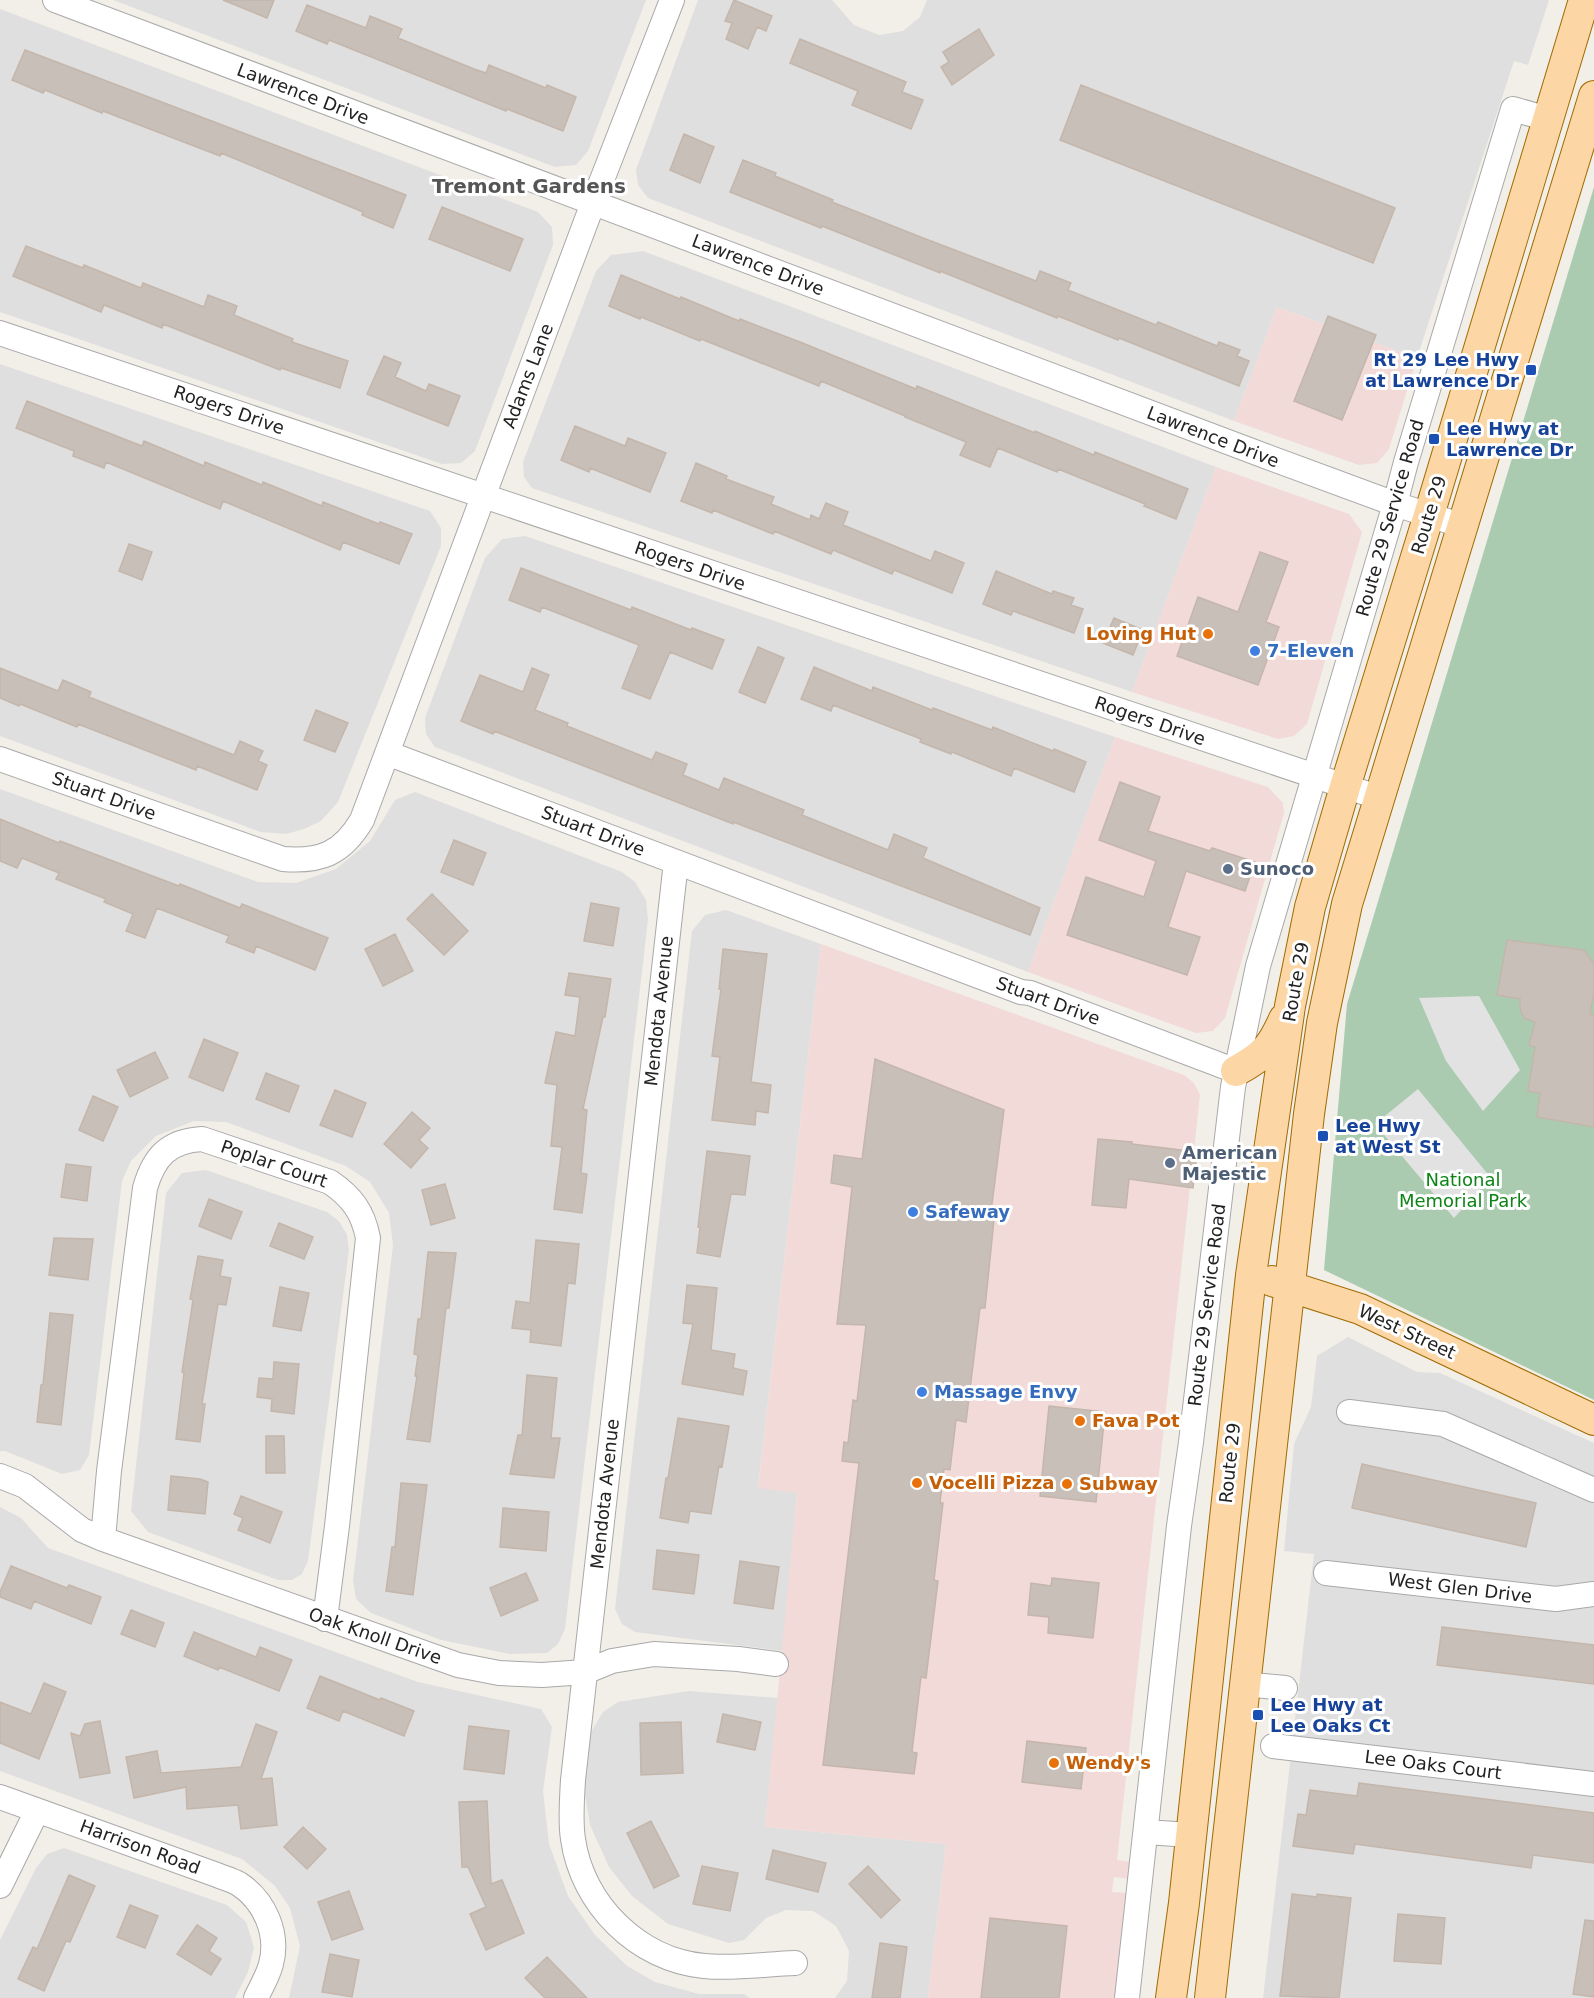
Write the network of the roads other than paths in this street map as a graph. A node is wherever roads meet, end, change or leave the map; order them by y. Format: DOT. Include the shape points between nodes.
graph roads {
  1 [pos="55,0"];
  2 [pos="672,0"];
  3 [pos="1584,0"];
  4 [pos="1594,96"];
  5 [pos="1548,120"];
  6 [pos="593,203"];
  7 [pos="0,333"];
  8 [pos="483,496"];
  9 [pos="1395,504"];
  10 [pos="1429,515"];
  11 [pos="1463,526"];
  12 [pos="387,753"];
  13 [pos="0,759"];
  14 [pos="1314,776"];
  15 [pos="1345,787"];
  16 [pos="1380,798"];
  17 [pos="676,862"];
  18 [pos="1290,1006"];
  19 [pos="1236,1071"];
  20 [pos="1211,1271"];
  21 [pos="1251,1275"];
  22 [pos="1289,1287"];
  23 [pos="1349,1412"];
  24 [pos="1594,1420"];
  25 [pos="0,1476"];
  26 [pos="1594,1490"];
  27 [pos="103,1539"];
  28 [pos="1326,1572"];
  29 [pos="1594,1594"];
  30 [pos="325,1619"];
  31 [pos="776,1664"];
  32 [pos="585,1672"];
  33 [pos="1244,1684"];
  34 [pos="1285,1688"];
  35 [pos="1273,1746"];
  36 [pos="1594,1784"];
  37 [pos="0,1797"];
  38 [pos="37,1811"];
  39 [pos="1146,1832"];
  40 [pos="1190,1835"];
  41 [pos="0,1886"];
  42 [pos="795,1963"];
  43 [pos="256,1998"];
  44 [pos="1127,1998"];
  45 [pos="1172,1998"];
  46 [pos="1210,1998"];
  1 -- 6 [label="street, Lawrence Drive"];
  2 -- 6 [label="street, Adams Lane"];
  3 -- 5 [label="main road, Route 29"];
  4 -- 11 [label="main road, Route 29"];
  5 -- 9 [label="street, Route 29 Service Road" via="1512,109"];
  5 -- 10 [label="main road, Route 29"];
  6 -- 8 [label="street, Adams Lane"];
  6 -- 9 [label="street, Lawrence Drive"];
  7 -- 8 [label="street, Rogers Drive"];
  8 -- 12 [label="street, Adams Lane"];
  8 -- 14 [label="street, Rogers Drive"];
  9 -- 10 [label="street, Lawrence Drive"];
  9 -- 14 [label="street, Route 29 Service Road"];
  10 -- 11 [label="street, Lawrence Drive"];
  10 -- 15 [label="main road, Route 29"];
  11 -- 16 [label="main road, Route 29"];
  12 -- 13 [label="street, Stuart Drive" via="355,832 338,848 305,861 283,859 243,846"];
  12 -- 17 [label="street, Stuart Drive"];
  14 -- 15 [label="street, Rogers Drive"];
  14 -- 19 [label="street, Route 29 Service Road" via="1258,966"];
  15 -- 16 [label="street, Rogers Drive"];
  15 -- 18 [label="main road, Route 29" via="1310,907"];
  16 -- 22 [label="main road, Route 29" via="1347,904 1322,1023"];
  17 -- 19 [label="street, Stuart Drive"];
  17 -- 32 [label="street, Mendota Avenue"];
  18 -- 19 [label="main road" via="1274,1042 1257,1060"];
  18 -- 21 [label="main road, Route 29"];
  19 -- 20 [label="street, Route 29 Service Road"];
  20 -- 21 [label="street, West Street"];
  20 -- 39 [label="street, Route 29 Service Road"];
  21 -- 22 [label="main road, West Street"];
  21 -- 40 [label="main road, Route 29"];
  22 -- 24 [label="main road, West Street" via="1360,1310"];
  22 -- 33 [label="main road, Route 29"];
  23 -- 26 [label="street" via="1443,1424"];
  25 -- 27 [label="street, Oak Knoll Drive" via="25,1486 82,1530"];
  27 -- 30 [label="street, Oak Knoll Drive"];
  27 -- 30 [label="street, Poplar Court" via="145,1188 155,1163 176,1144 202,1139 330,1182 357,1208 368,1238"];
  28 -- 29 [label="street, West Glen Drive" via="1556,1599"];
  30 -- 32 [label="street, Oak Knoll Drive" via="458,1665 542,1676"];
  31 -- 32 [label="street, Oak Knoll Drive" via="654,1654 612,1661"];
  32 -- 42 [label="street, Mendota Avenue" via="571,1825 584,1878 595,1900 627,1934 654,1952 679,1962 705,1966"];
  33 -- 34 [label="street"];
  33 -- 46 [label="main road, Route 29"];
  35 -- 36 [label="street, Lee Oaks Court"];
  37 -- 38 [label="street, Harrison Road"];
  38 -- 41 [label="street"];
  38 -- 43 [label="street, Harrison Road" via="217,1875 255,1897 267,1915 273,1945 272,1962"];
  39 -- 40 [label="street"];
  39 -- 44 [label="street, Route 29 Service Road"];
  40 -- 45 [label="main road, Route 29"];
}
